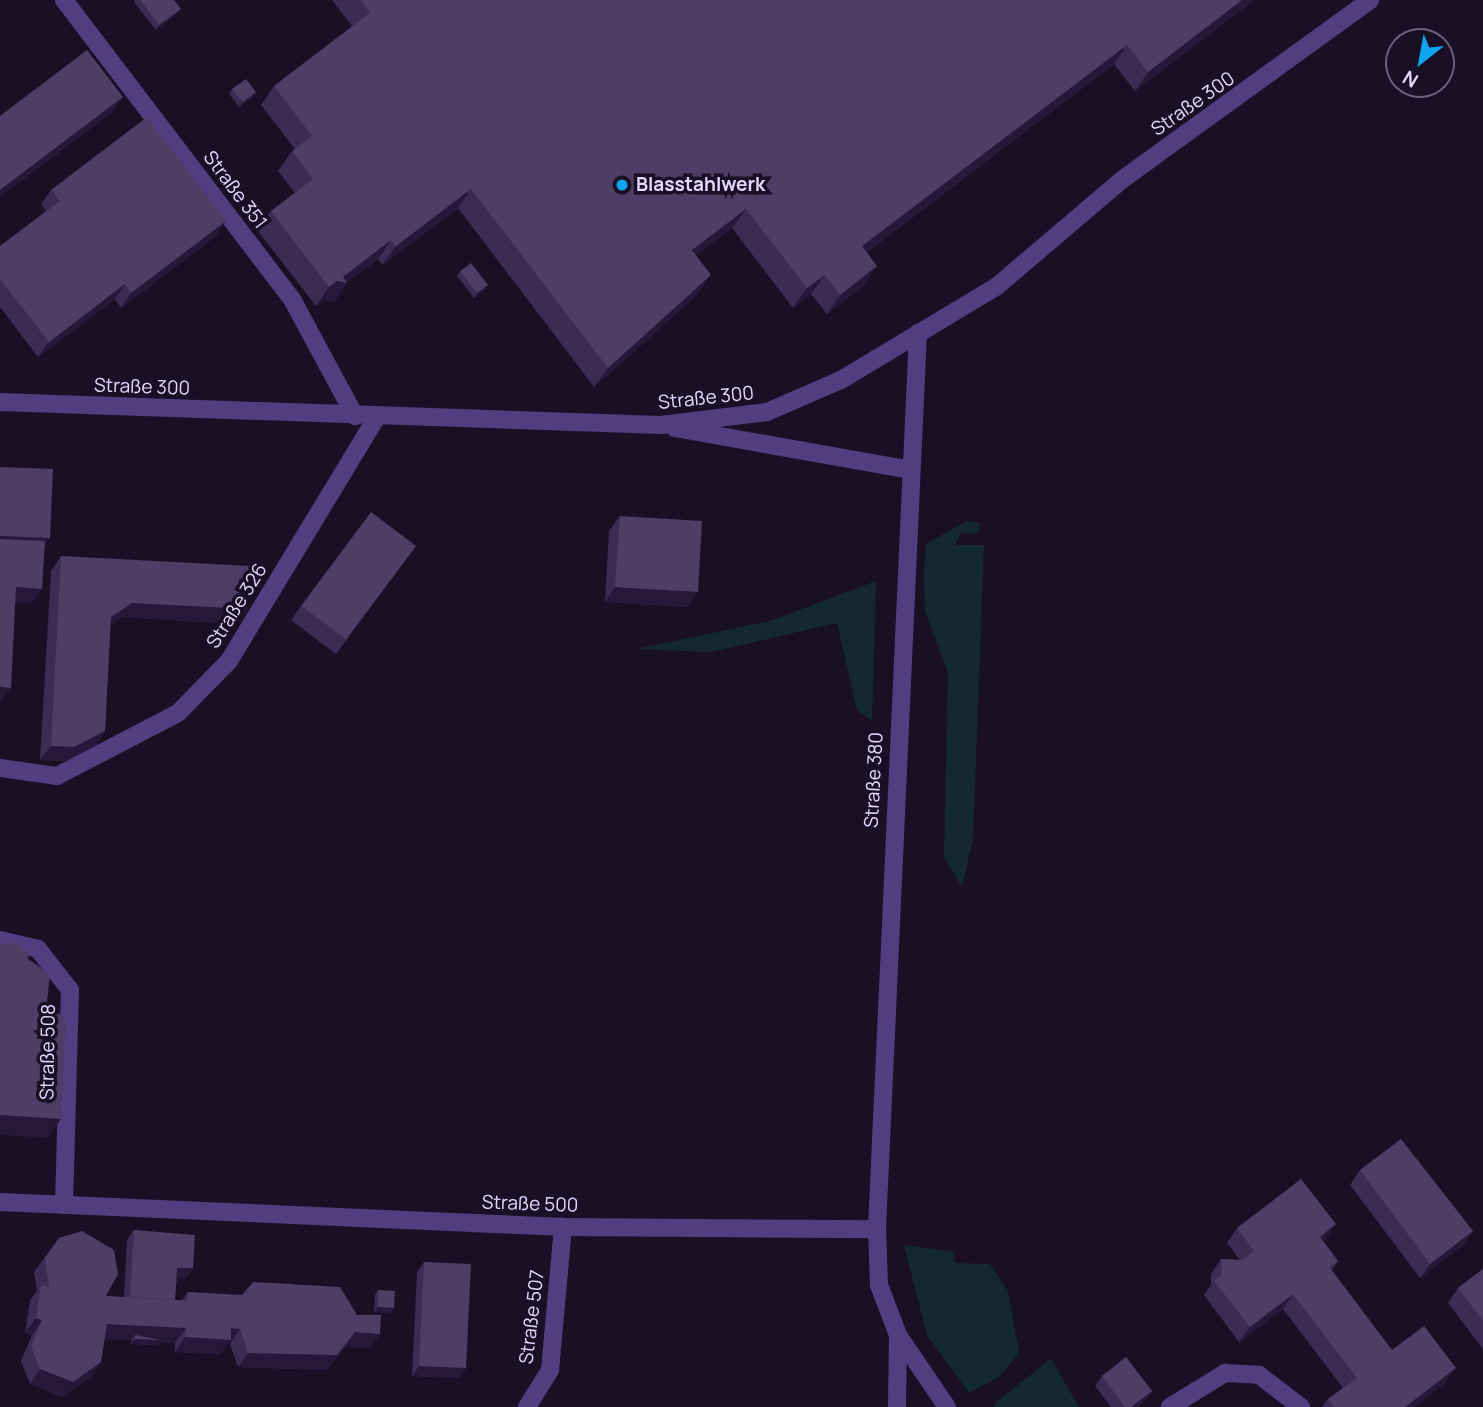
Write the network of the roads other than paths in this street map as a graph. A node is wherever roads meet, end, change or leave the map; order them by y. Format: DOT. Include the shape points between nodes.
graph roads {
  1 [pos="64,0"];
  2 [pos="1370,0"];
  3 [pos="918,333"];
  4 [pos="0,402"];
  5 [pos="355,416"];
  6 [pos="376,418"];
  7 [pos="661,425"];
  8 [pos="910,470"];
  9 [pos="0,768"];
  10 [pos="0,940"];
  11 [pos="0,1202"];
  12 [pos="64,1205"];
  13 [pos="563,1227"];
  14 [pos="877,1229"];
  15 [pos="898,1335"];
  16 [pos="527,1407"];
  17 [pos="897,1407"];
  18 [pos="947,1407"];
  19 [pos="1170,1407"];
  20 [pos="1301,1407"];
  1 -- 5 [label="street, Straße 351" via="293,301"];
  2 -- 3 [label="street, Straße 300" via="1123,179 996,287"];
  3 -- 7 [label="street, Straße 300" via="841,380 767,412"];
  3 -- 8 [label="street, Straße 380"];
  4 -- 5 [label="street, Straße 300"];
  5 -- 6 [label="street, Straße 300"];
  6 -- 7 [label="street, Straße 300"];
  6 -- 9 [label="street, Straße 326" via="229,661 178,712 57,776"];
  7 -- 8 [label="street" via="812,457"];
  8 -- 14 [label="street, Straße 380"];
  10 -- 12 [label="street, Straße 508" via="38,950 70,990"];
  11 -- 12 [label="street, Straße 500"];
  12 -- 13 [label="street, Straße 500"];
  13 -- 14 [label="street, Straße 500"];
  13 -- 16 [label="street, Straße 507" via="550,1370"];
  14 -- 15 [label="street" via="879,1284"];
  15 -- 17 [label="street"];
  15 -- 18 [label="street"];
  19 -- 20 [label="street" via="1225,1373 1259,1375"];
}
